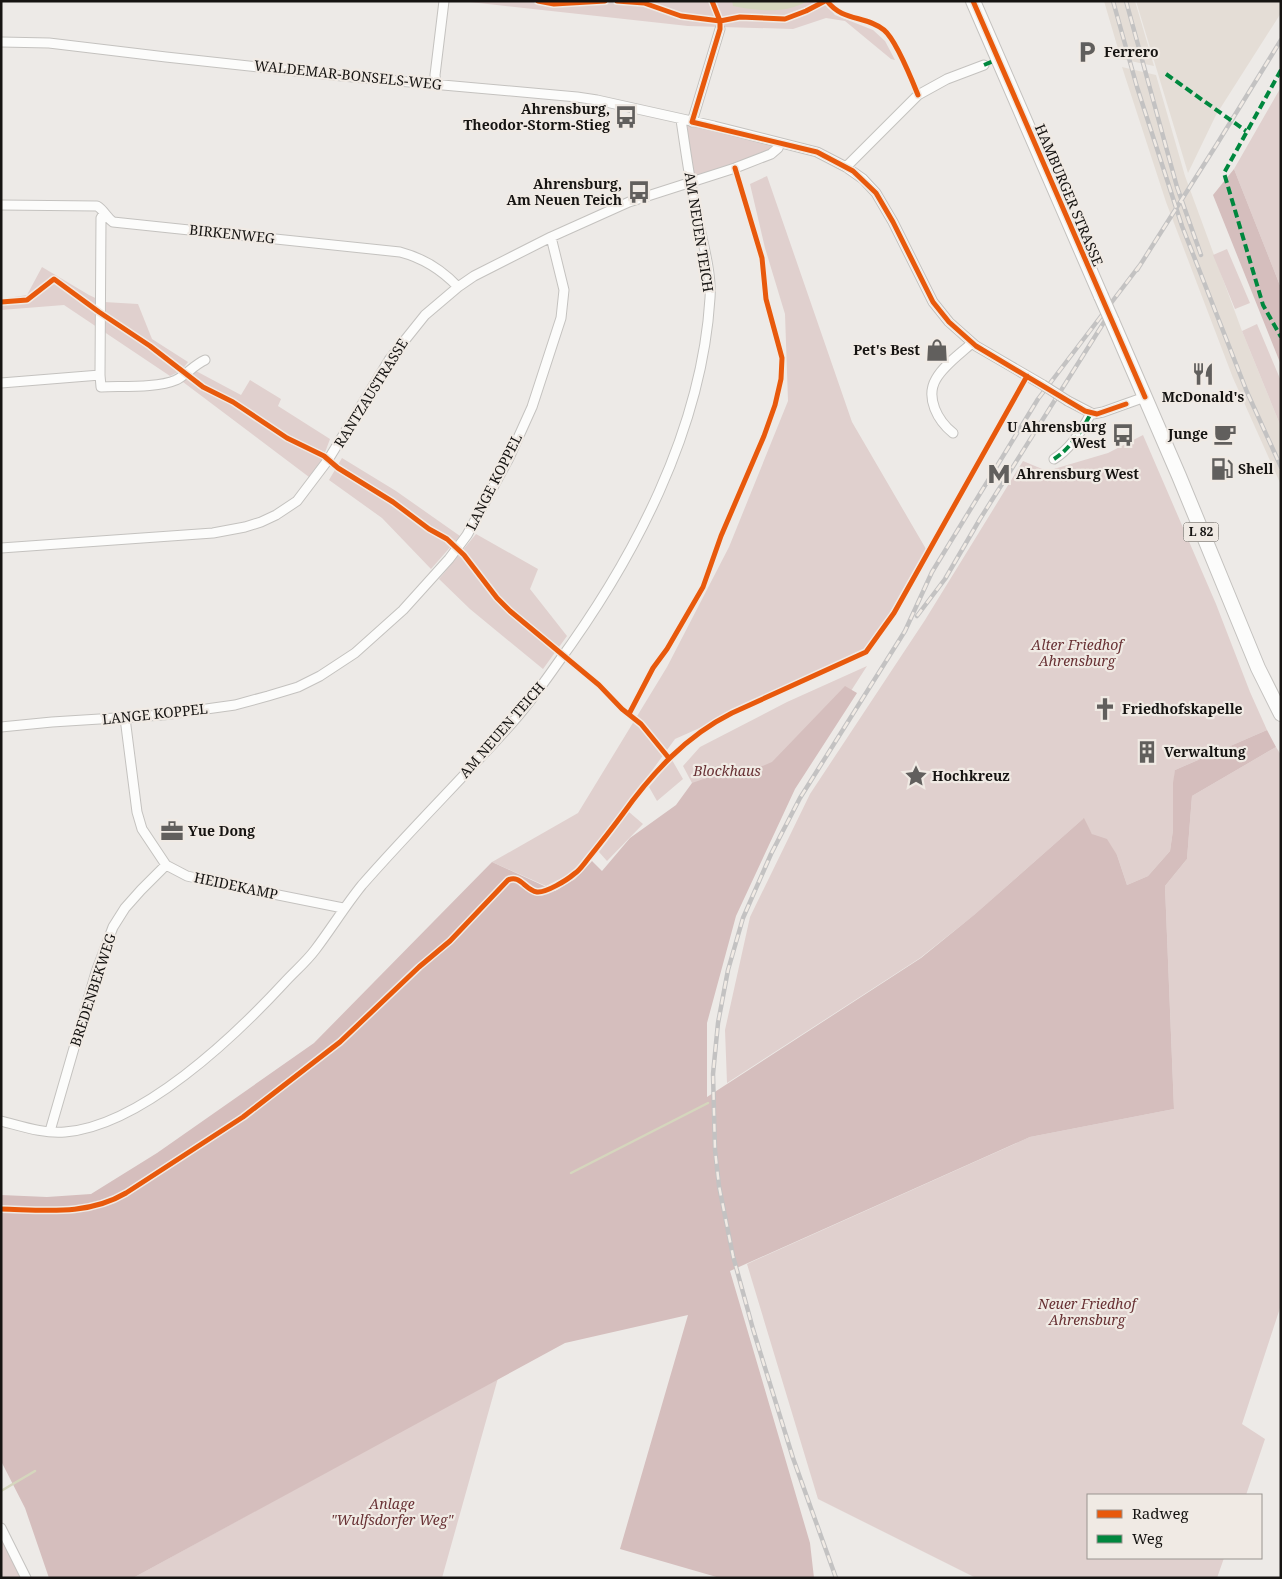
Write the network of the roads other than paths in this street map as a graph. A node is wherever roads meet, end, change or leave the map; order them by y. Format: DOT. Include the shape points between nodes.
graph roads {
  1 [pos="444,1"];
  2 [pos="973,1"];
  3 [pos="720,29"];
  4 [pos="1,42"];
  5 [pos="984,65"];
  6 [pos="436,85"];
  7 [pos="681,120"];
  8 [pos="692,122"];
  9 [pos="780,142"];
  10 [pos="846,167"];
  11 [pos="690,181"];
  12 [pos="1,205"];
  13 [pos="104,213"];
  14 [pos="551,237"];
  15 [pos="458,287"];
  16 [pos="972,343"];
  17 [pos="205,360"];
  18 [pos="100,375"];
  19 [pos="1,383"];
  20 [pos="1145,397"];
  21 [pos="1092,413"];
  22 [pos="953,433"];
  23 [pos="1054,459"];
  24 [pos="1,548"];
  25 [pos="1281,714"];
  26 [pos="125,718"];
  27 [pos="1,727"];
  28 [pos="166,865"];
  29 [pos="343,908"];
  30 [pos="1,1121"];
  31 [pos="50,1131"];
  32 [pos="1,1528"];
  33 [pos="26,1578"];
  1 -- 6 [label="street"];
  2 -- 20 [label="main road, HAMBURGER STRASSE / L 82, bridge"];
  3 -- 8 [label="street"];
  4 -- 6 [label="street, WALDEMAR-BONSELS-WEG" via="49,43"];
  5 -- 10 [label="street" via="947,79 918,95"];
  6 -- 7 [label="street, WALDEMAR-BONSELS-WEG" via="577,97"];
  7 -- 8 [label="street, WALDEMAR-BONSELS-WEG"];
  7 -- 11 [label="street, AM NEUEN TEICH"];
  8 -- 9 [label="street, WALDEMAR-BONSELS-WEG"];
  9 -- 10 [label="street, WALDEMAR-BONSELS-WEG" via="817,152"];
  9 -- 11 [label="street, RANTZAUSTRASSE" via="771,154"];
  10 -- 16 [label="street, WALDEMAR-BONSELS-WEG" via="876,193 933,302"];
  11 -- 14 [label="street, RANTZAUSTRASSE" via="629,202"];
  11 -- 29 [label="street, AM NEUEN TEICH" via="706,256 710,296 706,340 696,388 673,457 645,524 608,590 538,690 512,723"];
  12 -- 13 [label="street, BIRKENWEG" via="97,206"];
  13 -- 15 [label="street, BIRKENWEG" via="113,222 400,252 428,263"];
  13 -- 18 [label="street" via="101,218"];
  14 -- 15 [label="street, RANTZAUSTRASSE"];
  14 -- 26 [label="street, LANGE KOPPEL" via="564,290 561,318 532,406 509,458 467,535 436,573 403,610 355,653 298,687 235,705"];
  15 -- 24 [label="street, RANTZAUSTRASSE" via="407,335 315,479 297,501 276,515 245,527 213,533"];
  16 -- 21 [label="street, WALDEMAR-BONSELS-WEG, bridge"];
  16 -- 22 [label="street" via="940,373 933,390 933,406 945,427"];
  17 -- 18 [label="street" via="177,380 160,384 101,387"];
  18 -- 19 [label="street"];
  20 -- 21 [label="street"];
  20 -- 25 [label="main road, HAMBURGER STRASSE / L 82" via="1258,668"];
  21 -- 23 [label="street" via="1061,455"];
  26 -- 27 [label="street, LANGE KOPPEL"];
  26 -- 28 [label="street, HEIDEKAMP" via="137,812 142,829"];
  28 -- 29 [label="street, HEIDEKAMP" via="187,876"];
  28 -- 31 [label="street, BREDENBEKWEG" via="125,908 113,927 96,972"];
  29 -- 31 [label="street, AM NEUEN TEICH" via="315,951 250,1019 210,1055 158,1094 112,1120 87,1129"];
  30 -- 31 [label="street, AM NEUEN TEICH"];
  32 -- 33 [label="street"];
}
